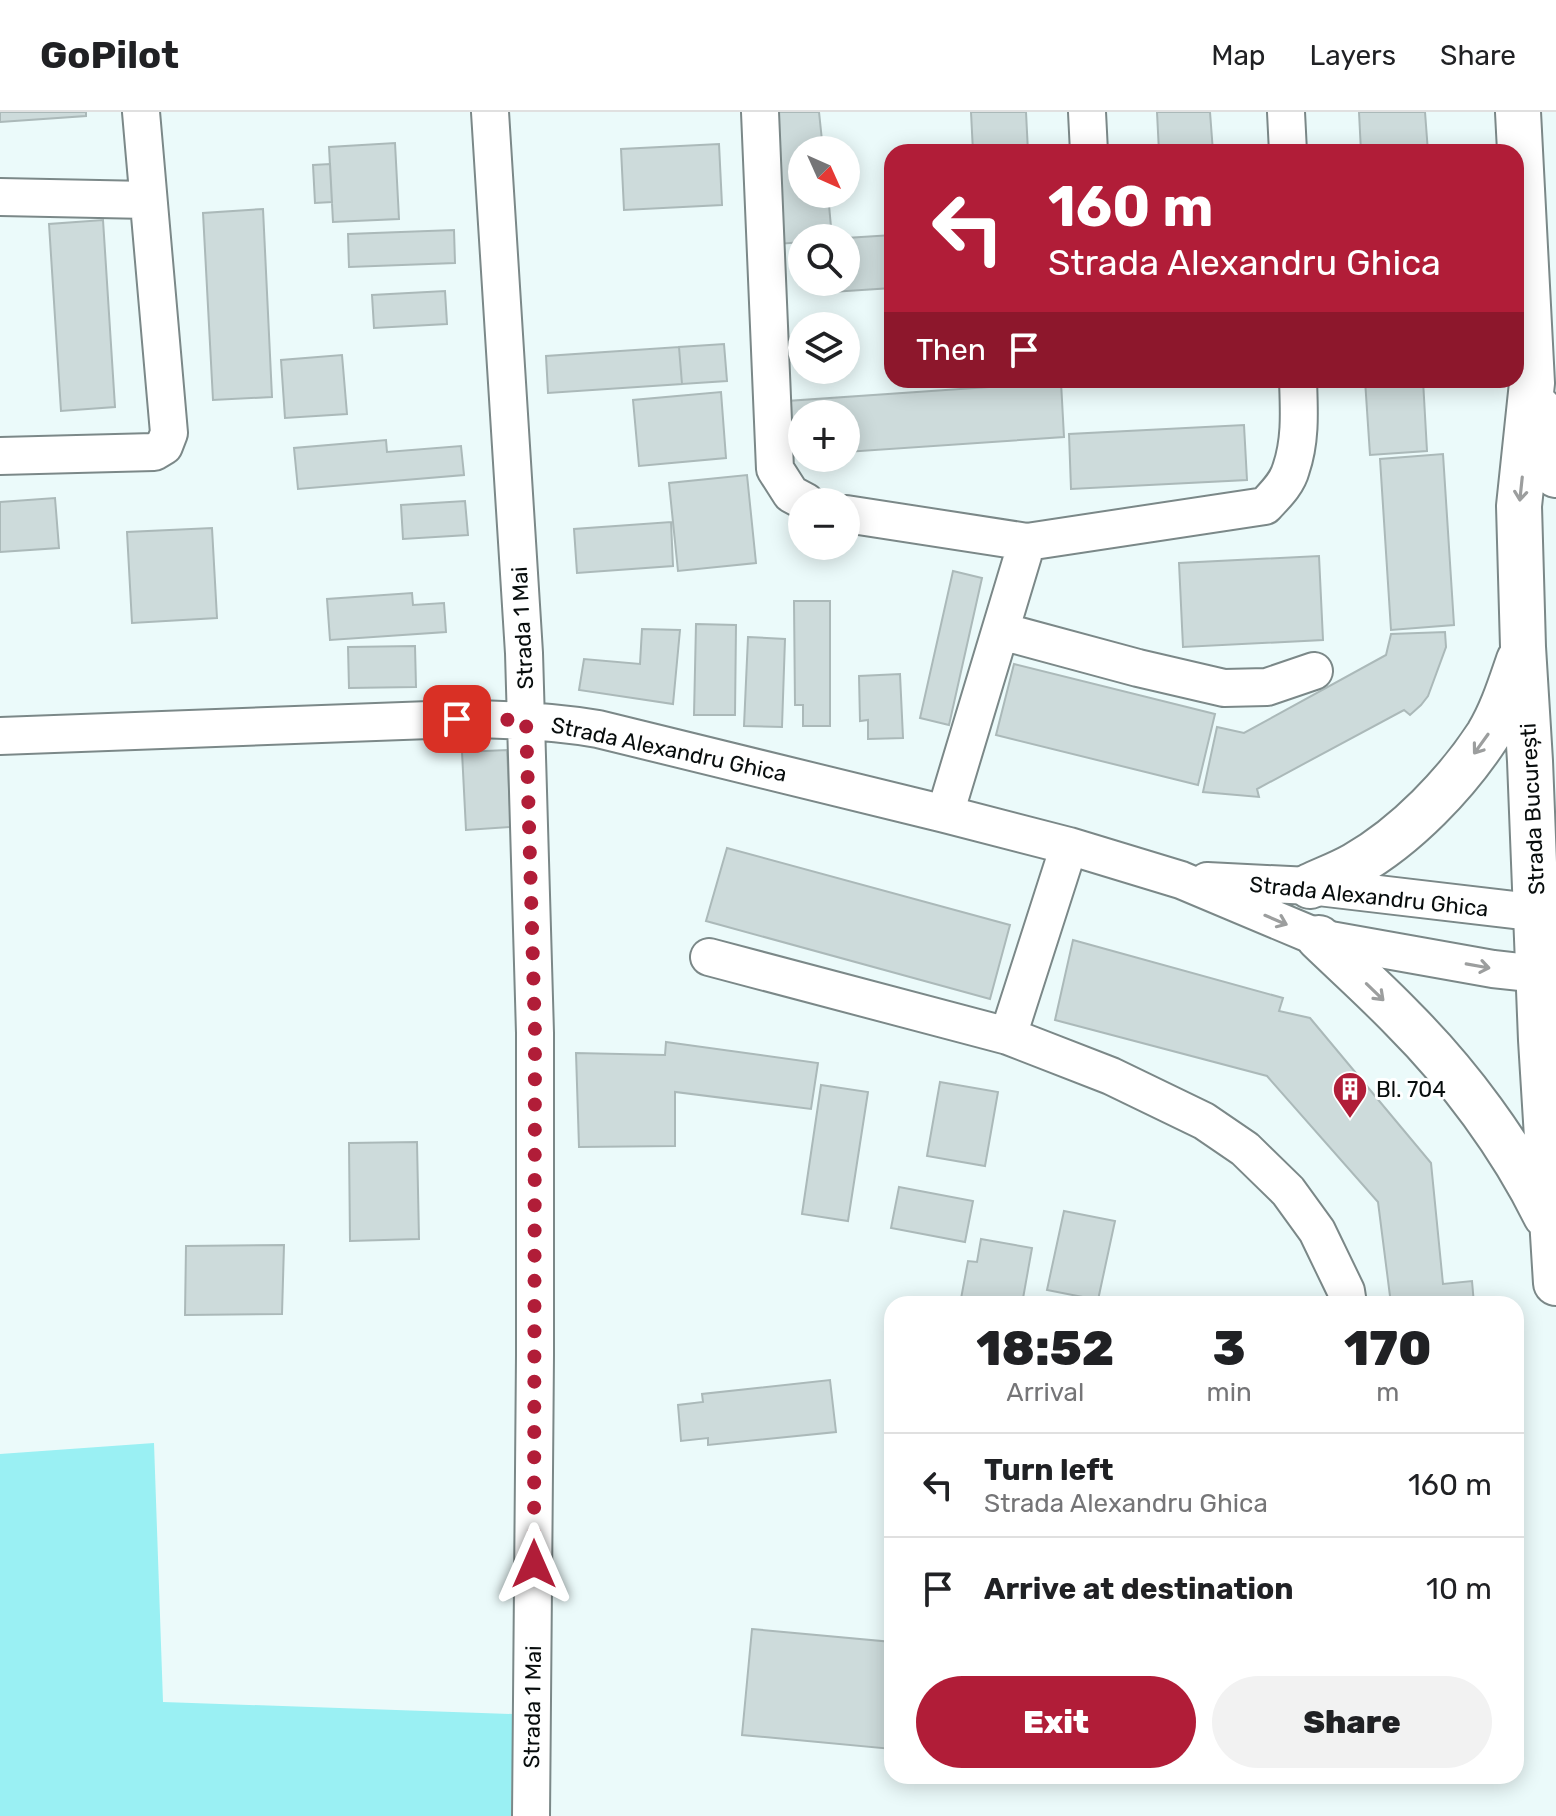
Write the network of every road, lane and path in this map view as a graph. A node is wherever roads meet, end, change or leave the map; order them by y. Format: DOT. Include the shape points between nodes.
graph roads {
  1 [pos="141,112"];
  2 [pos="490,112"];
  3 [pos="760,112"];
  4 [pos="1087,112"];
  5 [pos="1286,112"];
  6 [pos="1518,112"];
  7 [pos="1089,144"];
  8 [pos="1288,144"];
  9 [pos="1520,144"];
  10 [pos="0,197"];
  11 [pos="148,200"];
  12 [pos="1524,228"];
  13 [pos="1532,383"];
  14 [pos="1298,388"];
  15 [pos="0,456"];
  16 [pos="1556,475"];
  17 [pos="788,489"];
  18 [pos="860,516"];
  19 [pos="1027,542"];
  20 [pos="1001,631"];
  21 [pos="1523,647"];
  22 [pos="1314,671"];
  23 [pos="526,720"];
  24 [pos="0,736"];
  25 [pos="945,814"];
  26 [pos="1069,846"];
  27 [pos="1181,880"];
  28 [pos="1310,886"];
  29 [pos="1546,914"];
  30 [pos="1319,938"];
  31 [pos="709,957"];
  32 [pos="1548,976"];
  33 [pos="1008,1036"];
  34 [pos="1551,1226"];
  35 [pos="1556,1283"];
  36 [pos="1347,1296"];
  37 [pos="531,1816"];
  1 -- 11 [label="street"];
  2 -- 23 [label="street, Strada 1 Mai"];
  3 -- 17 [label="street" via="775,469"];
  4 -- 7 [label="street"];
  5 -- 8 [label="street"];
  6 -- 9 [label="main road, Strada București"];
  10 -- 11 [label="street"];
  11 -- 15 [label="street" via="169,433 164,446 154,452"];
  12 -- 13 [label="main road, Strada București"];
  13 -- 16 [label="main road, Strada București"];
  13 -- 21 [label="main road, Strada București, one-way" via="1519,506"];
  14 -- 19 [label="street" via="1299,429 1291,471 1265,506"];
  18 -- 19 [label="street"];
  19 -- 20 [label="street"];
  20 -- 22 [label="street" via="1224,688 1267,687"];
  20 -- 25 [label="street"];
  21 -- 28 [label="main road, one-way" via="1500,712 1462,771 1384,845"];
  21 -- 29 [label="main road, Strada București"];
  23 -- 24 [label="street, Strada Alexandru Ghica"];
  23 -- 25 [label="street, Strada Alexandru Ghica" via="598,729"];
  23 -- 37 [label="street, Strada 1 Mai" via="535,1049"];
  25 -- 26 [label="street, Strada Alexandru Ghica"];
  26 -- 27 [label="street, Strada Alexandru Ghica"];
  26 -- 33 [label="street"];
  27 -- 28 [label="street, Strada Alexandru Ghica"];
  27 -- 30 [label="street, Strada Alexandru Ghica, one-way"];
  28 -- 29 [label="street, Strada Alexandru Ghica"];
  29 -- 32 [label="main road, Strada București"];
  30 -- 32 [label="street, Strada Alexandru Ghica, one-way"];
  30 -- 34 [label="main road, one-way" via="1404,1019 1462,1085 1529,1182"];
  31 -- 33 [label="street"];
  32 -- 34 [label="main road, Strada București"];
  33 -- 36 [label="street" via="1111,1076 1204,1121 1245,1149 1288,1191 1317,1231"];
  34 -- 35 [label="main road, Strada București"];
}
